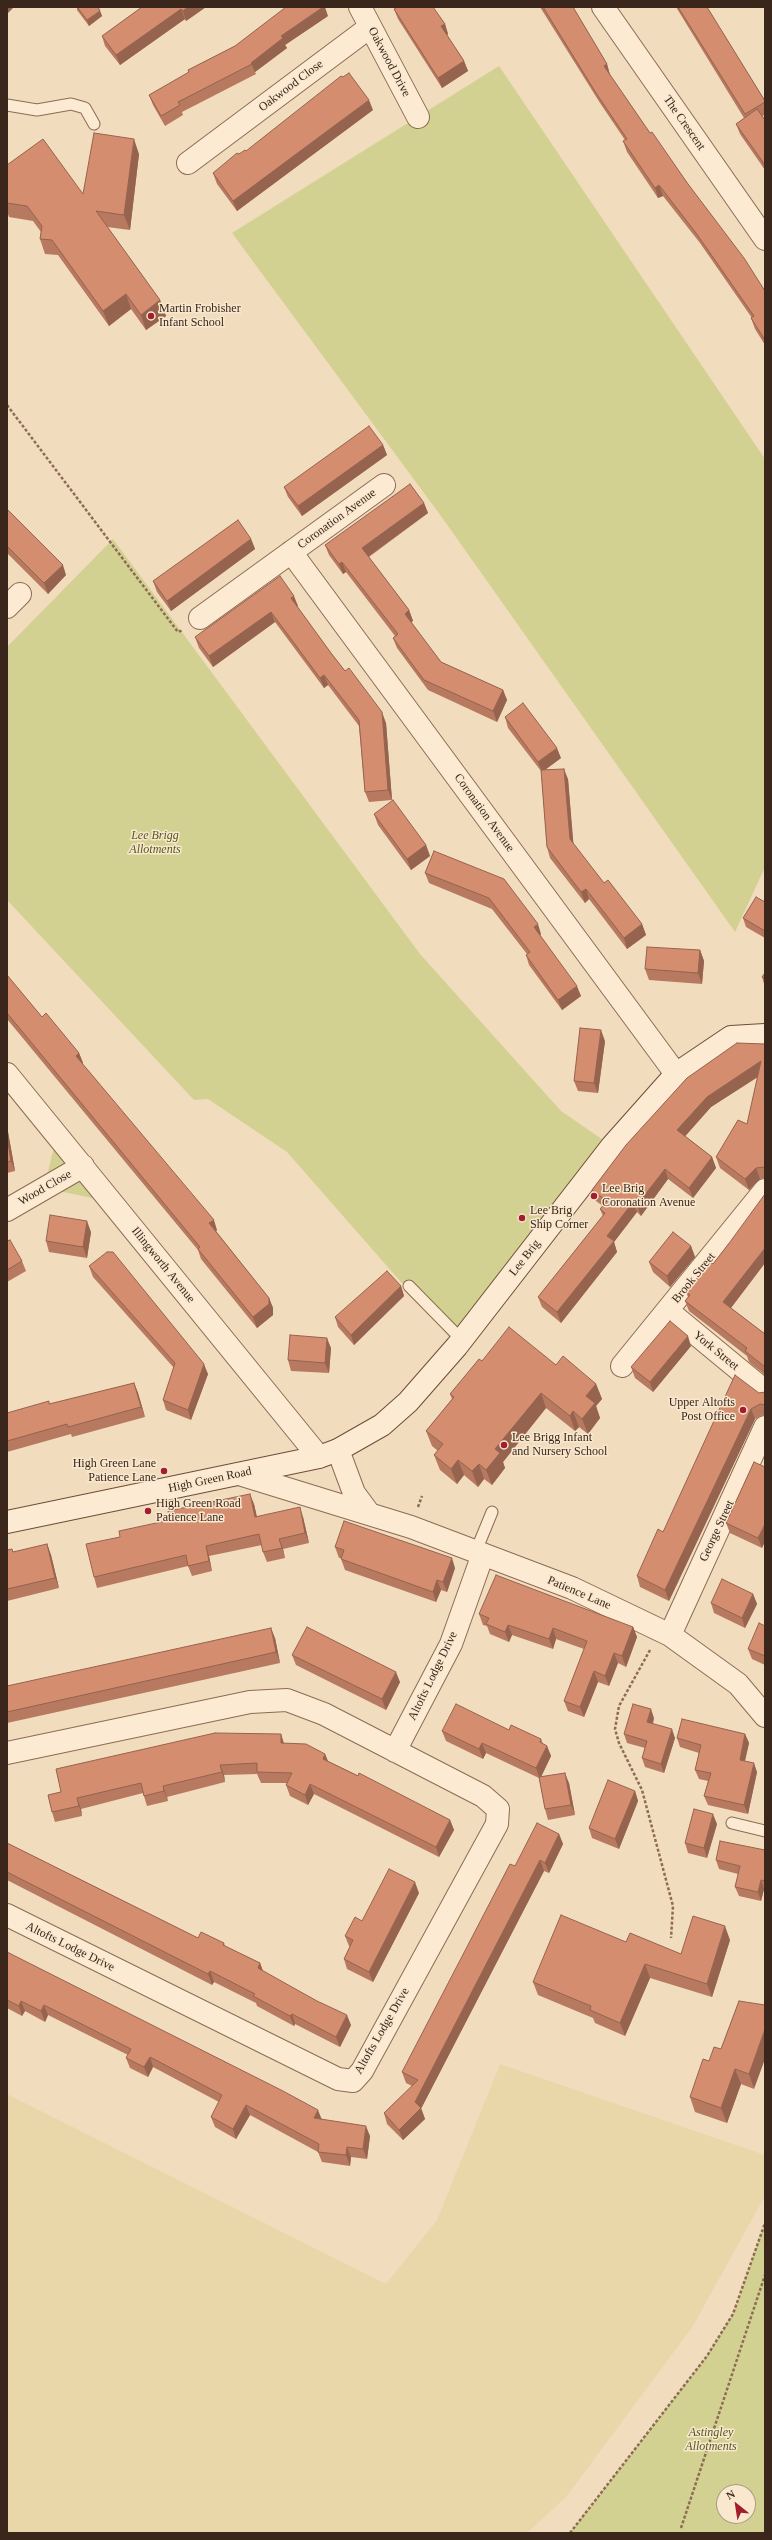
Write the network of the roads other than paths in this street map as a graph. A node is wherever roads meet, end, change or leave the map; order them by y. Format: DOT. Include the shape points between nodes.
graph roads {
  1 [pos="360,7"];
  2 [pos="603,7"];
  3 [pos="370,27"];
  4 [pos="7,105"];
  5 [pos="418,117"];
  6 [pos="94,124"];
  7 [pos="188,163"];
  8 [pos="765,239"];
  9 [pos="384,485"];
  10 [pos="291,552"];
  11 [pos="200,618"];
  12 [pos="765,1035"];
  13 [pos="7,1074"];
  14 [pos="676,1074"];
  15 [pos="83,1166"];
  16 [pos="765,1190"];
  17 [pos="7,1210"];
  18 [pos="409,1286"];
  19 [pos="668,1311"];
  20 [pos="462,1340"];
  21 [pos="622,1366"];
  22 [pos="765,1391"];
  23 [pos="765,1427"];
  24 [pos="328,1454"];
  25 [pos="239,1474"];
  26 [pos="368,1512"];
  27 [pos="492,1512"];
  28 [pos="7,1522"];
  29 [pos="479,1553"];
  30 [pos="665,1633"];
  31 [pos="765,1716"];
  32 [pos="396,1751"];
  33 [pos="7,1754"];
  34 [pos="732,1823"];
  35 [pos="765,1831"];
  36 [pos="7,1915"];
  1 -- 3 [label="street, Oakwood Drive"];
  2 -- 8 [label="street, The Crescent"];
  3 -- 5 [label="street, Oakwood Drive"];
  3 -- 7 [label="street, Oakwood Close" via="207,136"];
  4 -- 6 [label="lane" via="37,110 71,104 85,108"];
  9 -- 10 [label="street, Coronation Avenue"];
  10 -- 11 [label="street, Coronation Avenue"];
  10 -- 14 [label="street, Coronation Avenue"];
  12 -- 14 [label="street, Lee Brig" via="731,1037"];
  13 -- 15 [label="street, Illingworth Avenue"];
  14 -- 20 [label="street, Lee Brig" via="612,1146"];
  15 -- 17 [label="street, Wood Close"];
  15 -- 24 [label="street, Illingworth Avenue"];
  16 -- 19 [label="street, Brook Street"];
  18 -- 20 [label="lane"];
  19 -- 21 [label="street, Brook Street"];
  19 -- 22 [label="street, York Street"];
  20 -- 24 [label="street, Lee Brig" via="408,1402 382,1425"];
  23 -- 30 [label="street, George Street"];
  24 -- 25 [label="street, High Green Road"];
  24 -- 26 [label="street"];
  25 -- 26 [label="street, Patience Lane"];
  25 -- 28 [label="street, High Green Road"];
  26 -- 29 [label="street, Patience Lane"];
  27 -- 29 [label="lane"];
  29 -- 30 [label="street, Patience Lane" via="572,1588"];
  29 -- 32 [label="street, Altofts Lodge Drive" via="451,1644"];
  30 -- 31 [label="street, Patience Lane" via="738,1684"];
  32 -- 33 [label="street, Altofts Lodge Drive" via="324,1714 287,1700 250,1702"];
  32 -- 36 [label="street, Altofts Lodge Drive" via="483,1796 498,1808 497,1824 362,2071 352,2081 338,2079"];
  34 -- 35 [label="lane"];
}
